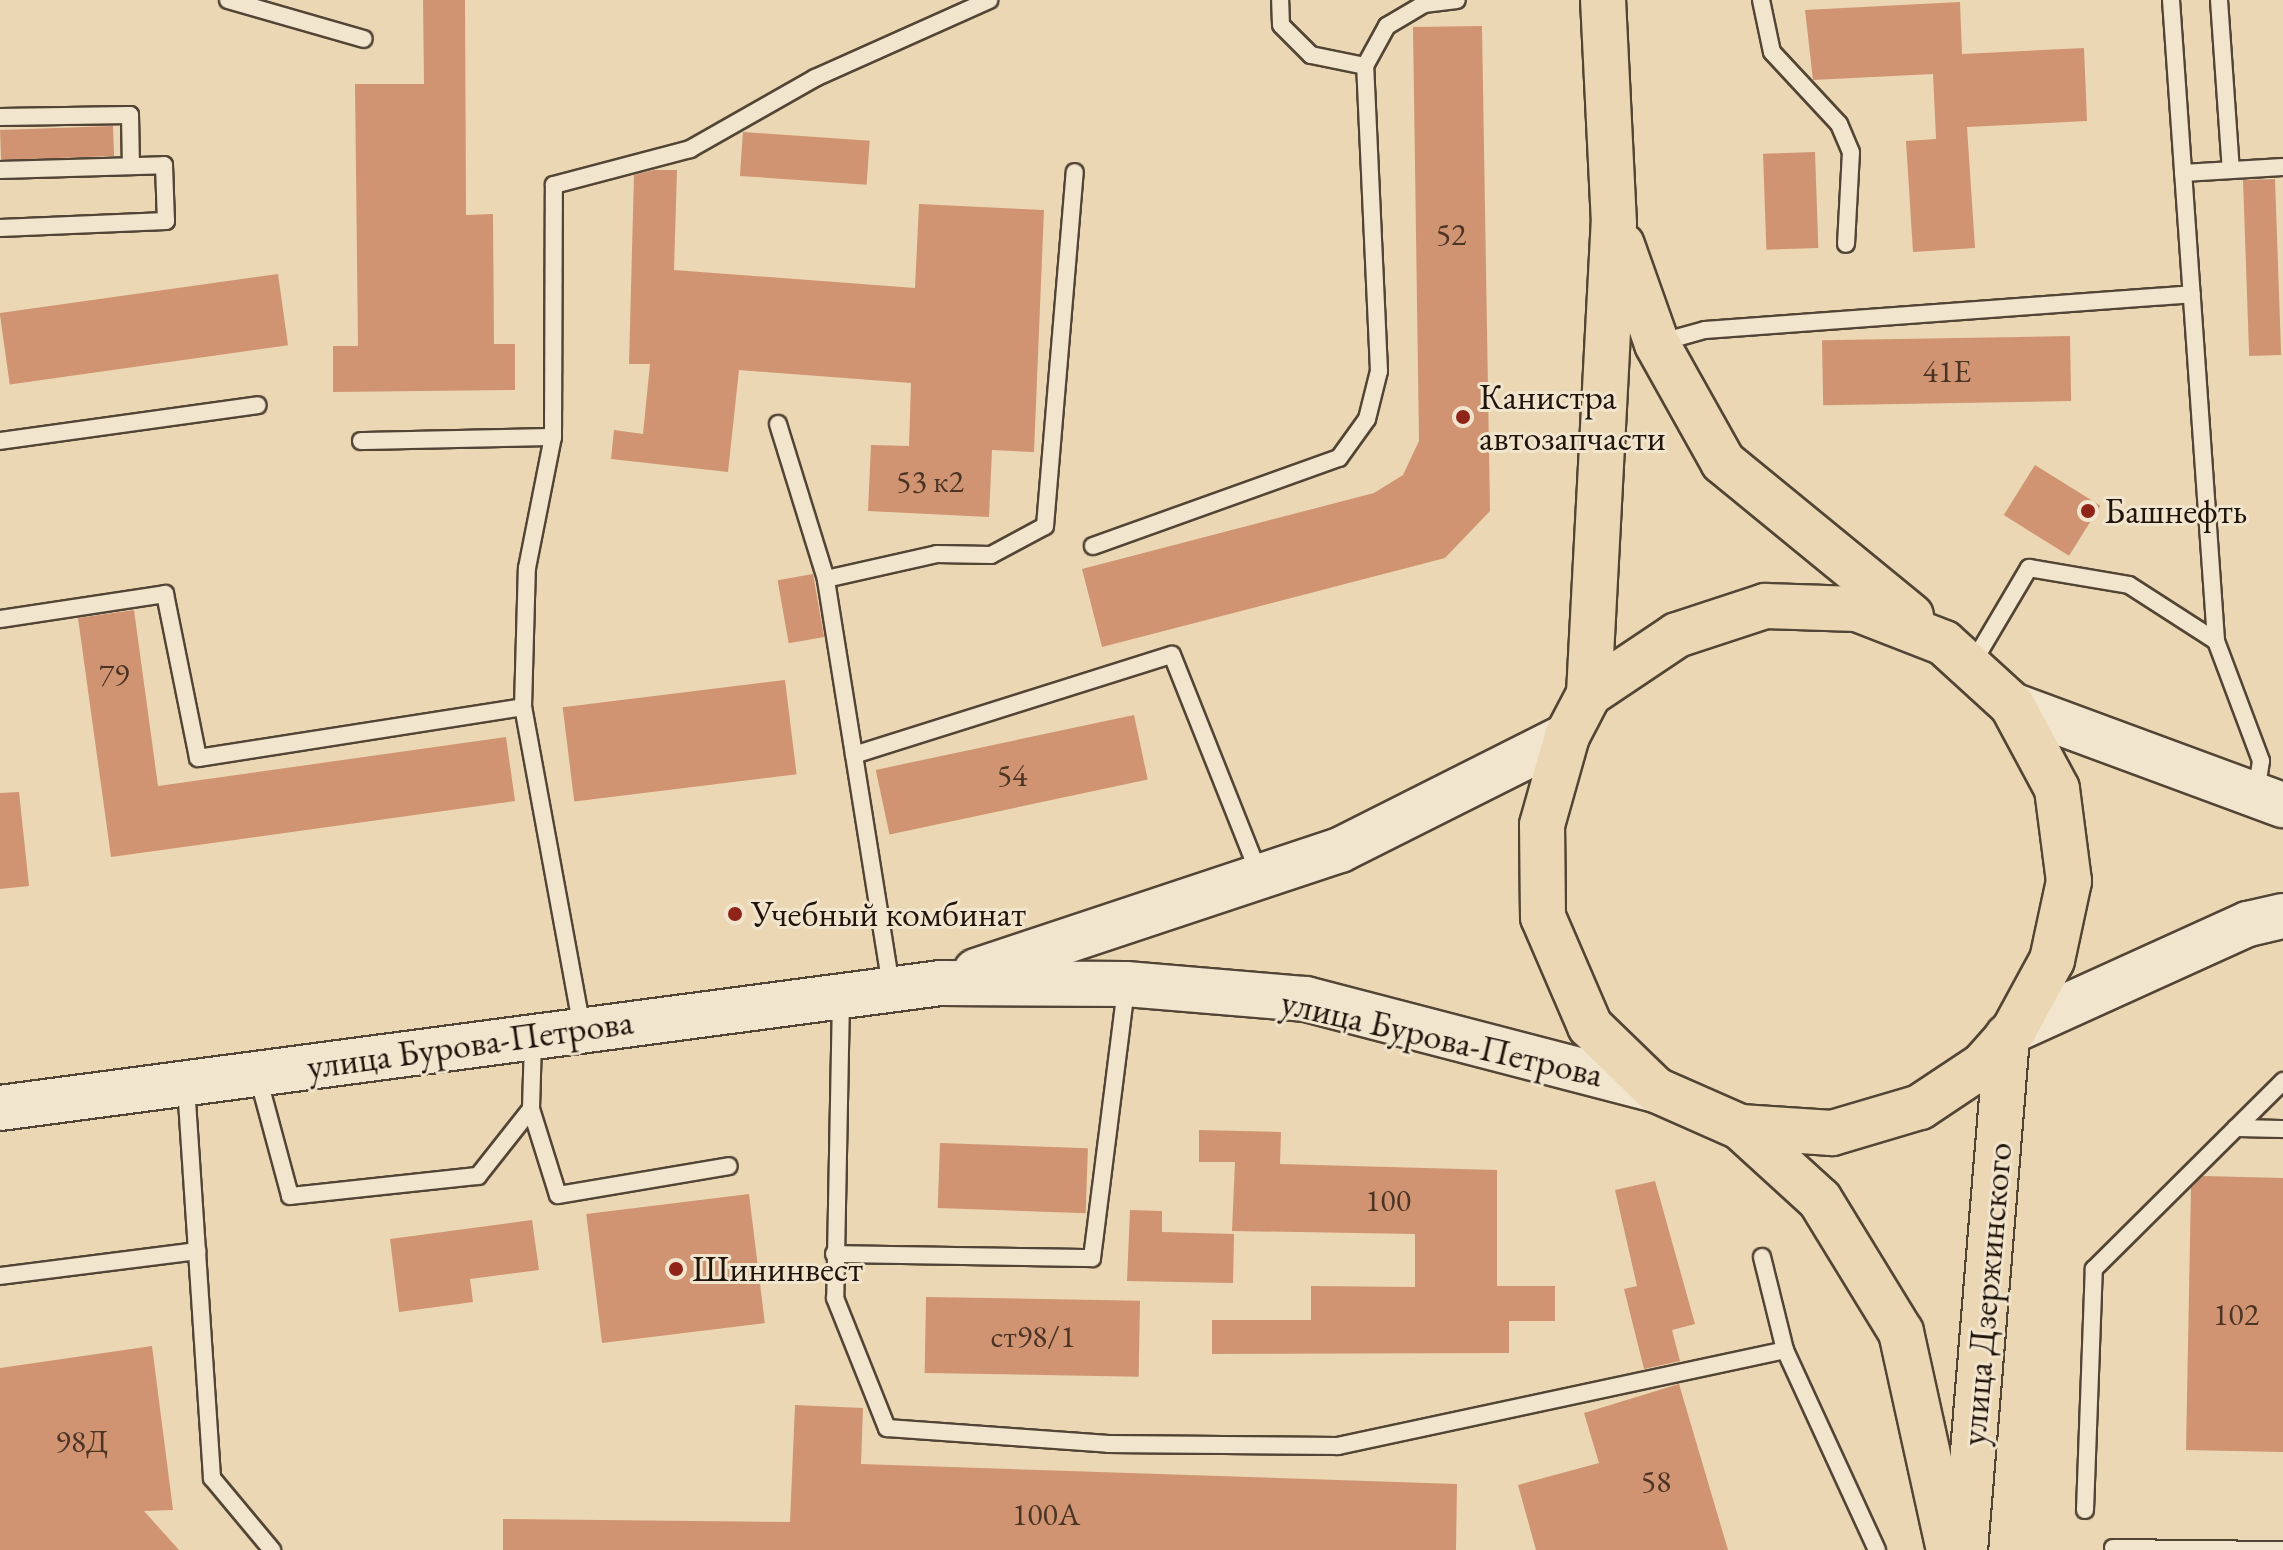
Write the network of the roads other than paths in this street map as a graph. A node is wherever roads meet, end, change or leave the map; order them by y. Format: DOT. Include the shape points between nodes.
graph roads {
  1 [pos="228,0"];
  2 [pos="989,0"];
  3 [pos="1280,0"];
  4 [pos="1457,0"];
  5 [pos="1603,0"];
  6 [pos="1761,0"];
  7 [pos="2171,0"];
  8 [pos="2219,0"];
  9 [pos="364,39"];
  10 [pos="1365,66"];
  11 [pos="0,117"];
  12 [pos="131,166"];
  13 [pos="2283,167"];
  14 [pos="0,170"];
  15 [pos="2231,170"];
  16 [pos="1075,172"];
  17 [pos="2183,173"];
  18 [pos="1614,224"];
  19 [pos="0,228"];
  20 [pos="1846,244"];
  21 [pos="2192,294"];
  22 [pos="1657,344"];
  23 [pos="258,405"];
  24 [pos="778,424"];
  25 [pos="553,437"];
  26 [pos="0,441"];
  27 [pos="361,441"];
  28 [pos="1093,546"];
  29 [pos="826,579"];
  30 [pos="0,619"];
  31 [pos="2216,641"];
  32 [pos="1957,655"];
  33 [pos="1589,694"];
  34 [pos="2012,705"];
  35 [pos="523,707"];
  36 [pos="1567,736"];
  37 [pos="854,755"];
  38 [pos="2269,802"];
  39 [pos="1261,877"];
  40 [pos="2283,916"];
  41 [pos="940,983"];
  42 [pos="1126,984"];
  43 [pos="891,986"];
  44 [pos="841,993"];
  45 [pos="582,1028"];
  46 [pos="2010,1034"];
  47 [pos="533,1035"];
  48 [pos="257,1073"];
  49 [pos="2283,1081"];
  50 [pos="186,1082"];
  51 [pos="1656,1090"];
  52 [pos="0,1108"];
  53 [pos="531,1109"];
  54 [pos="1740,1127"];
  55 [pos="2236,1128"];
  56 [pos="2283,1129"];
  57 [pos="729,1166"];
  58 [pos="197,1251"];
  59 [pos="834,1254"];
  60 [pos="1762,1257"];
  61 [pos="0,1276"];
  62 [pos="1785,1350"];
  63 [pos="2085,1510"];
  64 [pos="2113,1548"];
  65 [pos="272,1550"];
  66 [pos="1877,1550"];
  67 [pos="1949,1550"];
  68 [pos="1965,1550"];
  69 [pos="2283,1550"];
  1 -- 9 [label="lane"];
  2 -- 25 [label="lane" via="815,78 690,149 554,185"];
  3 -- 10 [label="lane" via="1281,25 1311,55"];
  4 -- 10 [label="lane" via="1424,4 1387,26"];
  5 -- 18 [label="main road"];
  6 -- 20 [label="lane" via="1772,52 1839,124 1851,152"];
  7 -- 17 [label="lane"];
  8 -- 15 [label="lane"];
  10 -- 28 [label="lane" via="1379,371 1367,419 1339,458"];
  11 -- 12 [label="lane" via="130,115"];
  12 -- 14 [label="lane"];
  12 -- 19 [label="lane" via="164,165 166,221"];
  13 -- 15 [label="lane"];
  15 -- 17 [label="lane"];
  16 -- 29 [label="lane" via="1045,526 991,555 937,554"];
  17 -- 21 [label="lane"];
  18 -- 22 [label="main road"];
  18 -- 33 [label="main road"];
  21 -- 22 [label="lane" via="1705,330"];
  21 -- 31 [label="lane"];
  22 -- 32 [label="main road" via="1723,462"];
  23 -- 26 [label="lane"];
  24 -- 29 [label="lane"];
  25 -- 27 [label="lane"];
  25 -- 35 [label="lane" via="527,568"];
  29 -- 37 [label="lane"];
  30 -- 35 [label="lane" via="165,594 198,758"];
  31 -- 32 [label="lane" via="2129,585 2029,568"];
  31 -- 38 [label="lane" via="2261,761"];
  32 -- 33 [label="main road" via="1857,609 1765,606 1677,635"];
  32 -- 34 [label="main road"];
  33 -- 36 [label="main road"];
  34 -- 38 [label="main road"];
  34 -- 46 [label="main road" via="2057,789 2069,881 2052,960"];
  35 -- 45 [label="lane"];
  36 -- 39 [label="main road, улица Бурова-Петрова" via="1340,850"];
  36 -- 51 [label="main road" via="1542,825 1543,917 1590,1026"];
  37 -- 39 [label="lane" via="1172,655"];
  37 -- 43 [label="lane"];
  39 -- 41 [label="main road, улица Бурова-Петрова"];
  40 -- 46 [label="main road" via="2248,924"];
  41 -- 42 [label="main road, улица Бурова-Петрова"];
  41 -- 43 [label="main road, улица Бурова-Петрова"];
  42 -- 51 [label="main road, улица Бурова-Петрова" via="1306,999"];
  42 -- 59 [label="lane" via="1092,1258"];
  43 -- 44 [label="main road, улица Бурова-Петрова"];
  44 -- 45 [label="main road, улица Бурова-Петрова"];
  44 -- 59 [label="lane"];
  45 -- 47 [label="main road, улица Бурова-Петрова"];
  46 -- 54 [label="main road" via="1983,1065 1920,1107 1832,1133"];
  46 -- 68 [label="main road, улица Дзержинского"];
  47 -- 48 [label="main road, улица Бурова-Петрова"];
  47 -- 53 [label="lane"];
  48 -- 50 [label="main road, улица Бурова-Петрова"];
  48 -- 53 [label="lane" via="290,1196 478,1176"];
  49 -- 55 [label="lane"];
  50 -- 52 [label="main road, улица Бурова-Петрова"];
  50 -- 58 [label="lane"];
  51 -- 54 [label="main road"];
  53 -- 57 [label="lane" via="558,1195"];
  54 -- 67 [label="main road, улица Дзержинского" via="1820,1200 1901,1332"];
  55 -- 56 [label="lane"];
  55 -- 63 [label="lane" via="2094,1269"];
  58 -- 61 [label="lane"];
  58 -- 65 [label="lane" via="212,1478"];
  59 -- 62 [label="lane" via="835,1298 887,1428 1108,1444 1338,1446"];
  60 -- 62 [label="lane"];
  62 -- 66 [label="lane"];
  64 -- 69 [label="lane"];
}
